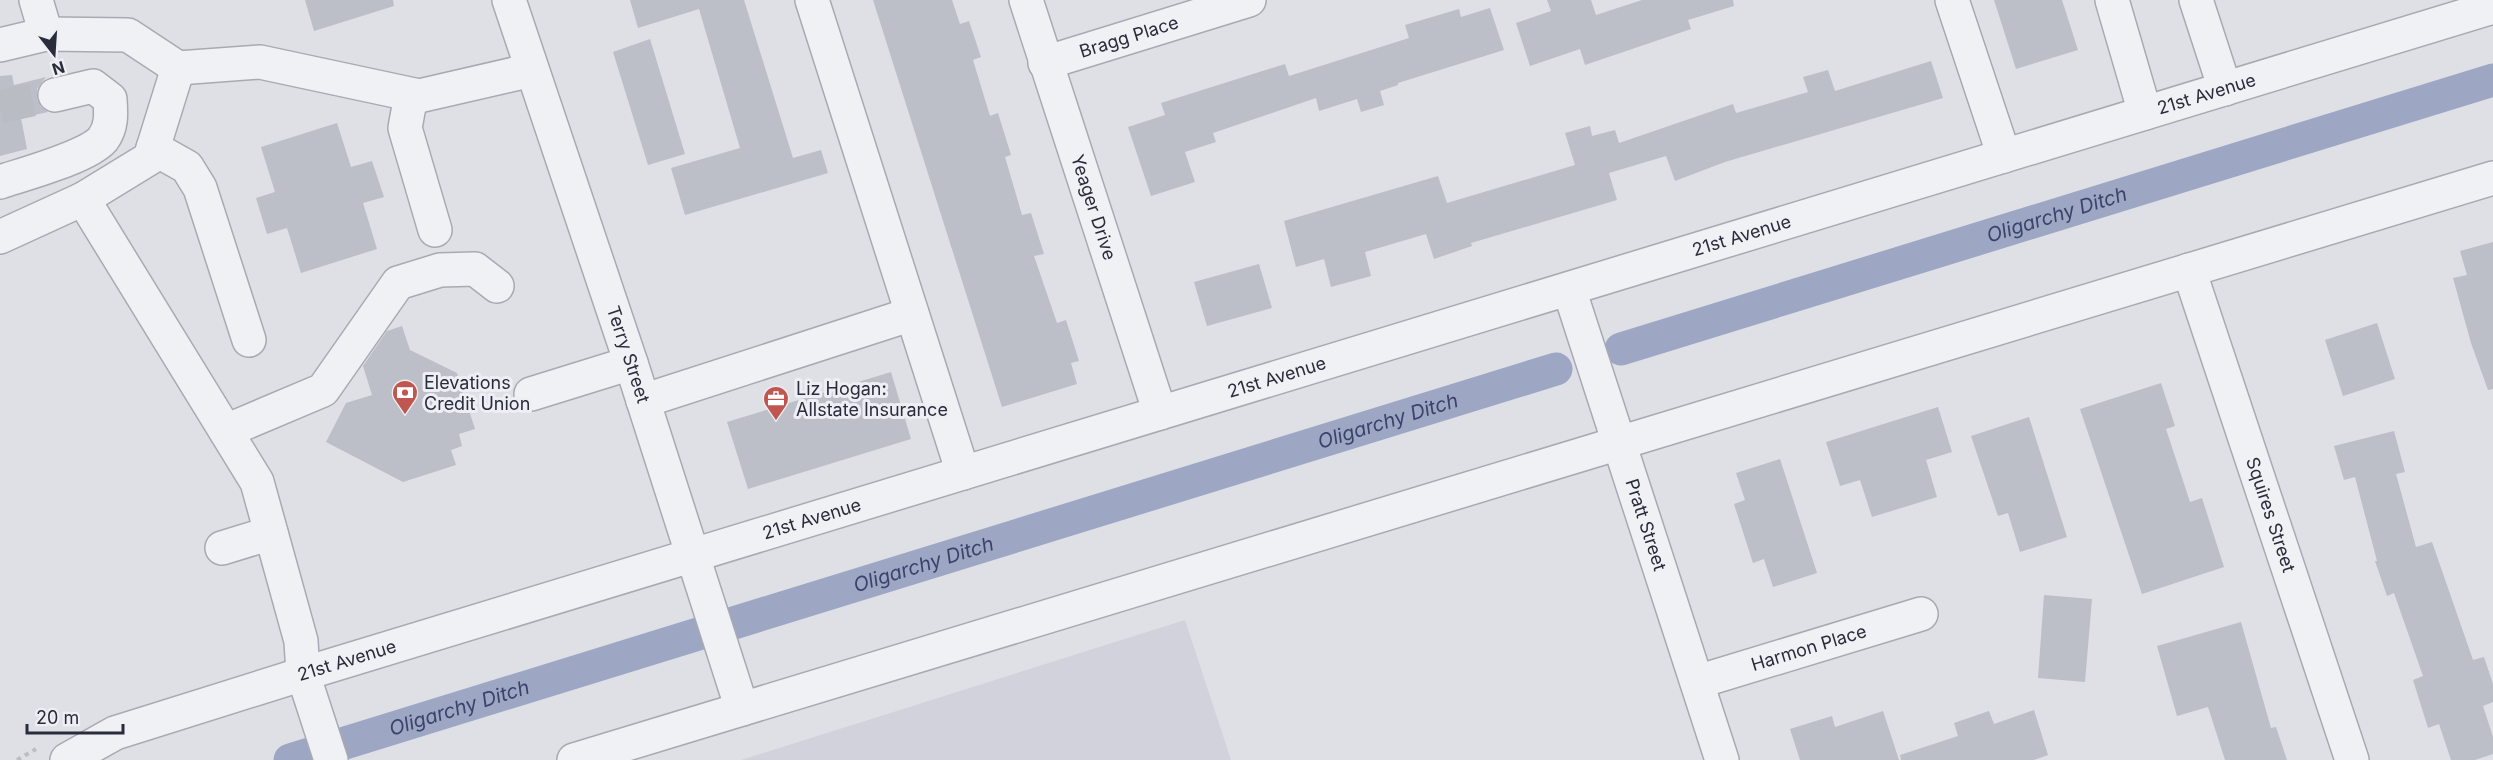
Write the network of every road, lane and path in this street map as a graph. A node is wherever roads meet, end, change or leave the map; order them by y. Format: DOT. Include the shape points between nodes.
graph roads {
  1 [pos="36,0"];
  2 [pos="509,0"];
  3 [pos="812,0"];
  4 [pos="1026,0"];
  5 [pos="1250,0"];
  6 [pos="1952,0"];
  7 [pos="2112,0"];
  8 [pos="2196,0"];
  9 [pos="2493,7"];
  10 [pos="46,34"];
  11 [pos="0,45"];
  12 [pos="1045,63"];
  13 [pos="178,68"];
  14 [pos="532,70"];
  15 [pos="2224,89"];
  16 [pos="411,94"];
  17 [pos="55,95"];
  18 [pos="2145,113"];
  19 [pos="153,148"];
  20 [pos="2004,156"];
  21 [pos="2493,178"];
  22 [pos="0,182"];
  23 [pos="83,199"];
  24 [pos="435,230"];
  25 [pos="0,237"];
  26 [pos="2189,270"];
  27 [pos="497,286"];
  28 [pos="1569,289"];
  29 [pos="912,314"];
  30 [pos="249,340"];
  31 [pos="631,363"];
  32 [pos="531,394"];
  33 [pos="643,400"];
  34 [pos="1160,413"];
  35 [pos="226,430"];
  36 [pos="1619,443"];
  37 [pos="963,473"];
  38 [pos="272,533"];
  39 [pos="222,548"];
  40 [pos="693,555"];
  41 [pos="1921,614"];
  42 [pos="303,674"];
  43 [pos="1697,682"];
  44 [pos="742,709"];
  45 [pos="67,760"];
  46 [pos="331,760"];
  47 [pos="574,760"];
  48 [pos="1722,760"];
  49 [pos="2352,760"];
  1 -- 10 [label="street"];
  2 -- 14 [label="street, Terry Street"];
  3 -- 29 [label="street"];
  4 -- 12 [label="street, Yeager Drive"];
  5 -- 12 [label="street, Bragg Place"];
  6 -- 20 [label="street"];
  7 -- 18 [label="street"];
  8 -- 15 [label="street"];
  9 -- 15 [label="street, 21st Avenue"];
  10 -- 11 [label="street"];
  10 -- 13 [label="street" via="128,35"];
  12 -- 34 [label="street, Yeager Drive"];
  13 -- 16 [label="street" via="260,62"];
  13 -- 19 [label="street"];
  14 -- 16 [label="street" via="419,96"];
  14 -- 31 [label="street, Terry Street"];
  15 -- 18 [label="street, 21st Avenue"];
  16 -- 24 [label="street" via="405,128"];
  17 -- 22 [label="street" via="93,86 110,99 112,120 102,140 84,153"];
  18 -- 20 [label="street, 21st Avenue"];
  19 -- 23 [label="street" via="150,158"];
  19 -- 30 [label="street" via="188,167 200,188"];
  20 -- 28 [label="street, 21st Avenue"];
  21 -- 26 [label="street"];
  23 -- 25 [label="street"];
  23 -- 35 [label="street"];
  26 -- 36 [label="street"];
  26 -- 49 [label="street, Squires Street"];
  27 -- 35 [label="street" via="475,269 440,270 398,283 323,390"];
  28 -- 34 [label="street, 21st Avenue"];
  28 -- 36 [label="street, Pratt Street"];
  29 -- 33 [label="street"];
  29 -- 37 [label="street"];
  31 -- 32 [label="street"];
  31 -- 33 [label="street, Terry Street"];
  33 -- 40 [label="street, Terry Street"];
  34 -- 37 [label="street, 21st Avenue"];
  35 -- 38 [label="street" via="257,482"];
  36 -- 43 [label="street, Pratt Street"];
  36 -- 44 [label="street"];
  37 -- 40 [label="street, 21st Avenue"];
  38 -- 39 [label="street"];
  38 -- 42 [label="street" via="301,641"];
  40 -- 42 [label="street, 21st Avenue"];
  40 -- 44 [label="street, Terry Street"];
  41 -- 43 [label="street, Harmon Place"];
  42 -- 45 [label="street, 21st Avenue" via="115,733"];
  42 -- 46 [label="street"];
  43 -- 48 [label="street, Pratt Street"];
  44 -- 47 [label="street"];
}
